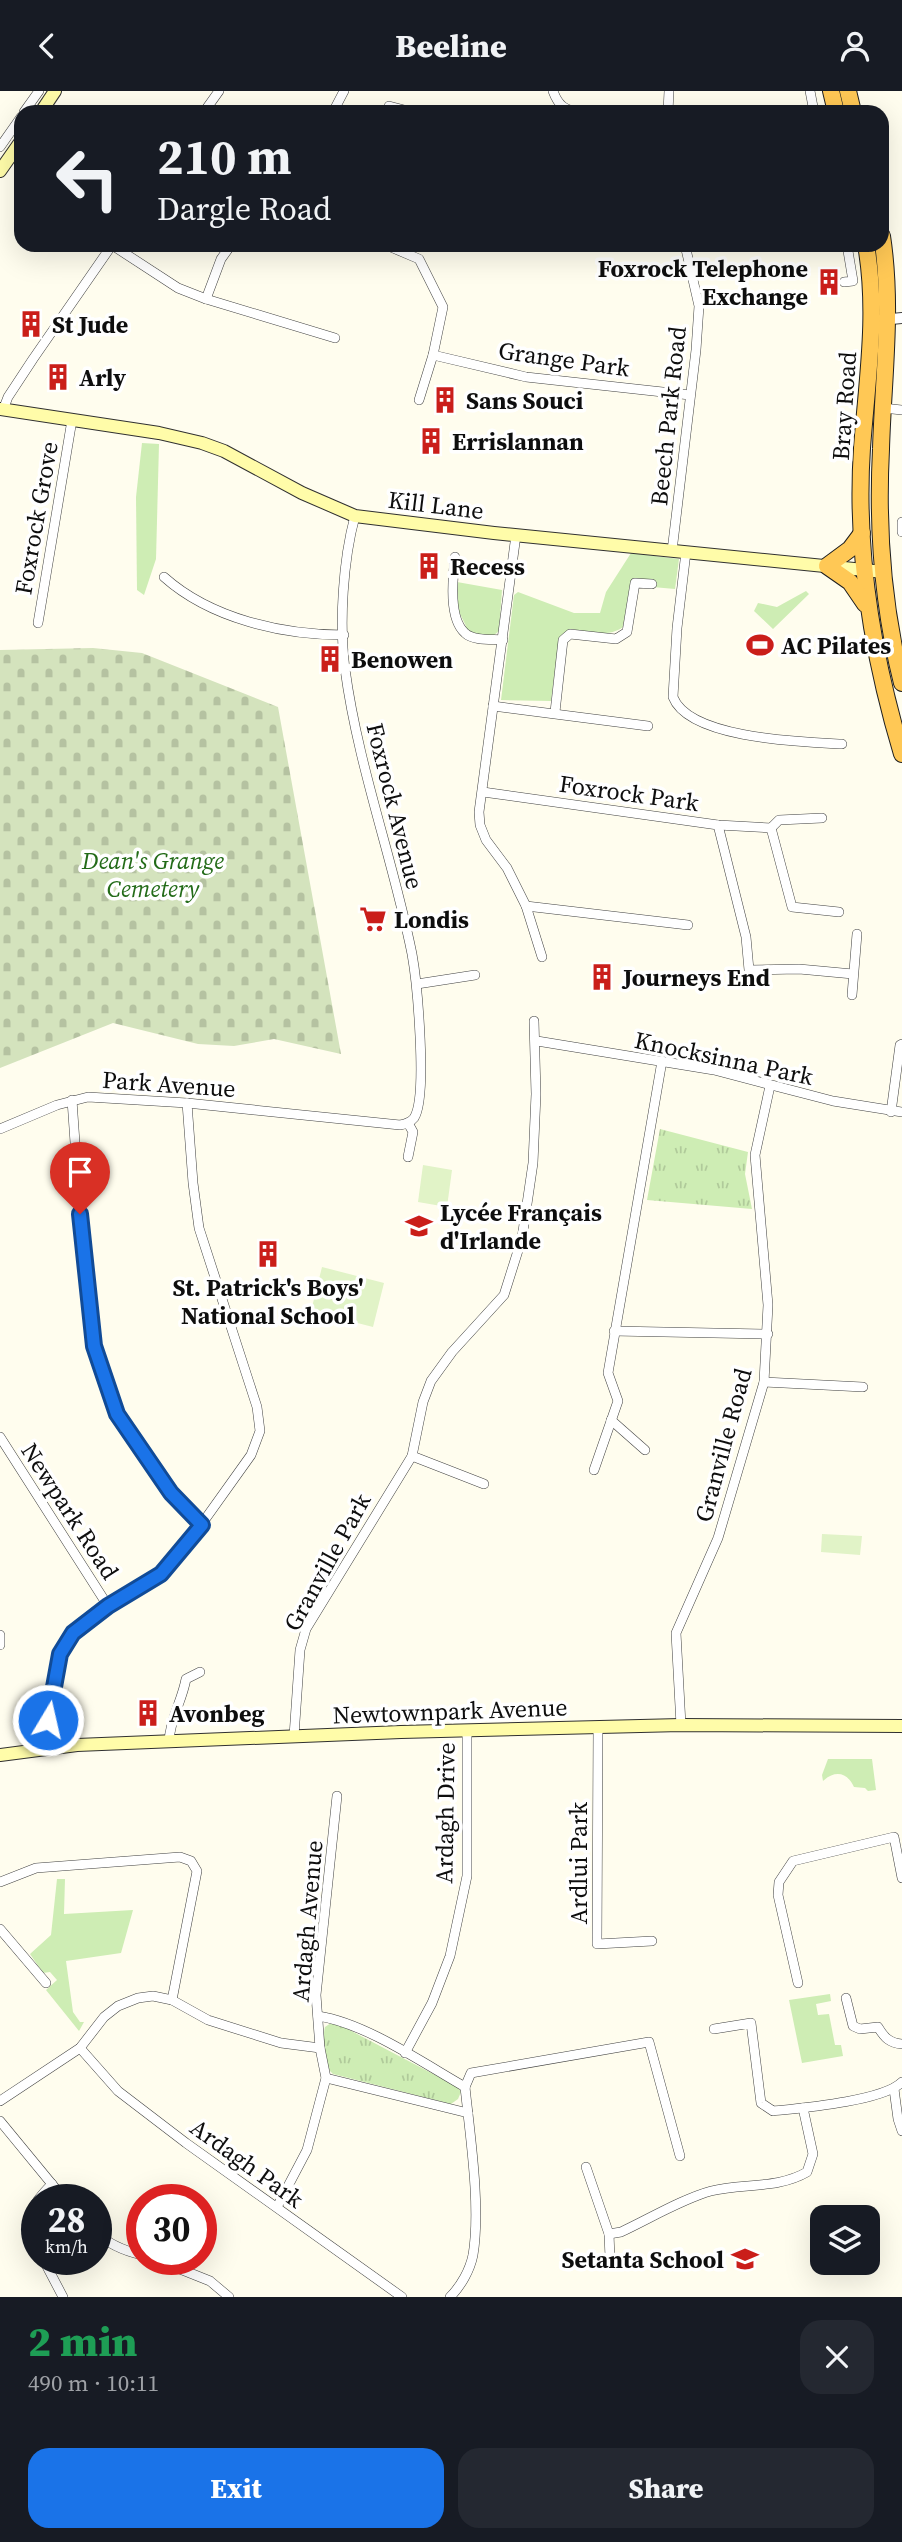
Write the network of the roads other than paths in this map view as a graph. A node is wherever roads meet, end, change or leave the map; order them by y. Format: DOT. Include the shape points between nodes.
graph roads {
  1 [pos="14,127"];
  2 [pos="0,147"];
  3 [pos="14,151"];
  4 [pos="0,171"];
  5 [pos="107,252"];
  6 [pos="123,252"];
  7 [pos="226,252"];
  8 [pos="403,252"];
  9 [pos="687,252"];
  10 [pos="848,252"];
  11 [pos="867,252"];
  12 [pos="884,252"];
  13 [pos="844,282"];
  14 [pos="206,299"];
  15 [pos="895,319"];
  16 [pos="871,321"];
  17 [pos="335,338"];
  18 [pos="433,355"];
  19 [pos="690,395"];
  20 [pos="419,400"];
  21 [pos="883,408"];
  22 [pos="1,409"];
  23 [pos="902,410"];
  24 [pos="72,420"];
  25 [pos="355,516"];
  26 [pos="902,522"];
  27 [pos="902,532"];
  28 [pos="862,533"];
  29 [pos="516,535"];
  30 [pos="672,551"];
  31 [pos="686,552"];
  32 [pos="455,557"];
  33 [pos="884,564"];
  34 [pos="827,566"];
  35 [pos="864,571"];
  36 [pos="164,577"];
  37 [pos="652,584"];
  38 [pos="867,608"];
  39 [pos="38,623"];
  40 [pos="344,635"];
  41 [pos="503,640"];
  42 [pos="902,683"];
  43 [pos="494,706"];
  44 [pos="555,712"];
  45 [pos="648,726"];
  46 [pos="842,744"];
  47 [pos="902,754"];
  48 [pos="483,792"];
  49 [pos="822,818"];
  50 [pos="718,825"];
  51 [pos="771,828"];
  52 [pos="526,905"];
  53 [pos="839,912"];
  54 [pos="688,925"];
  55 [pos="857,934"];
  56 [pos="542,957"];
  57 [pos="853,974"];
  58 [pos="475,975"];
  59 [pos="416,984"];
  60 [pos="852,995"];
  61 [pos="534,1021"];
  62 [pos="537,1041"];
  63 [pos="902,1044"];
  64 [pos="662,1061"];
  65 [pos="770,1086"];
  66 [pos="72,1100"];
  67 [pos="187,1103"];
  68 [pos="891,1112"];
  69 [pos="902,1112"];
  70 [pos="408,1123"];
  71 [pos="0,1129"];
  72 [pos="408,1157"];
  73 [pos="614,1331"];
  74 [pos="768,1334"];
  75 [pos="764,1382"];
  76 [pos="863,1387"];
  77 [pos="611,1420"];
  78 [pos="0,1437"];
  79 [pos="645,1450"];
  80 [pos="411,1456"];
  81 [pos="594,1470"];
  82 [pos="484,1484"];
  83 [pos="202,1525"];
  84 [pos="108,1606"];
  85 [pos="0,1635"];
  86 [pos="0,1645"];
  87 [pos="200,1672"];
  88 [pos="681,1725"];
  89 [pos="902,1726"];
  90 [pos="598,1727"];
  91 [pos="467,1731"];
  92 [pos="294,1736"];
  93 [pos="169,1741"];
  94 [pos="45,1748"];
  95 [pos="0,1755"];
  96 [pos="337,1796"];
  97 [pos="898,1836"];
  98 [pos="902,1878"];
  99 [pos="0,1882"];
  100 [pos="0,1929"];
  101 [pos="652,1941"];
  102 [pos="46,1983"];
  103 [pos="797,1983"];
  104 [pos="846,1998"];
  105 [pos="172,2000"];
  106 [pos="318,2016"];
  107 [pos="715,2029"];
  108 [pos="902,2045"];
  109 [pos="80,2048"];
  110 [pos="320,2048"];
  111 [pos="405,2053"];
  112 [pos="326,2078"];
  113 [pos="902,2082"];
  114 [pos="465,2087"];
  115 [pos="894,2089"];
  116 [pos="0,2101"];
  117 [pos="803,2108"];
  118 [pos="468,2113"];
  119 [pos="0,2121"];
  120 [pos="902,2131"];
  121 [pos="680,2155"];
  122 [pos="586,2167"];
  123 [pos="52,2184"];
  124 [pos="277,2207"];
  125 [pos="609,2234"];
  126 [pos="610,2258"];
  127 [pos="51,2275"];
  128 [pos="195,2275"];
  129 [pos="63,2297"];
  130 [pos="229,2297"];
  131 [pos="402,2297"];
  132 [pos="450,2297"];
  1 -- 2 [label="street"];
  3 -- 4 [label="main road"];
  5 -- 22 [label="street"];
  6 -- 14 [label="street" via="178,288"];
  7 -- 14 [label="street"];
  8 -- 18 [label="street" via="419,259 443,307"];
  9 -- 19 [label="street, Beech Park Road" via="699,306"];
  10 -- 13 [label="street" via="853,281"];
  11 -- 16 [label="highway, Bray Road"];
  12 -- 15 [label="highway, Bray Road"];
  14 -- 17 [label="street"];
  15 -- 16 [label="street"];
  15 -- 21 [label="highway, Bray Road"];
  16 -- 28 [label="highway, Bray Road" via="862,449"];
  18 -- 19 [label="street, Grange Park" via="526,377"];
  18 -- 20 [label="street"];
  19 -- 30 [label="street, Beech Park Road"];
  21 -- 23 [label="street"];
  21 -- 33 [label="highway, Bray Road"];
  22 -- 24 [label="main road, Kill Lane"];
  24 -- 25 [label="main road, Kill Lane" via="159,433 223,450"];
  24 -- 39 [label="street, Foxrock Grove"];
  25 -- 29 [label="main road, Kill Lane"];
  25 -- 40 [label="street, Foxrock Avenue" via="344,584"];
  26 -- 27 [label="street"];
  28 -- 34 [label="highway"];
  28 -- 35 [label="highway, Bray Road"];
  29 -- 30 [label="main road, Kill Lane"];
  29 -- 41 [label="street"];
  30 -- 31 [label="main road, Kill Lane"];
  31 -- 34 [label="main road, Kill Lane"];
  31 -- 46 [label="street" via="677,628 676,707 708,725 743,734"];
  32 -- 41 [label="street" via="452,591 465,634"];
  33 -- 35 [label="main road, Kill Lane"];
  33 -- 42 [label="highway, Bray Road" via="893,647"];
  34 -- 35 [label="main road, Kill Lane"];
  34 -- 38 [label="highway" via="850,582"];
  35 -- 38 [label="highway, Bray Road"];
  36 -- 40 [label="street" via="206,604 269,629"];
  37 -- 44 [label="street" via="635,583 627,632 622,636 570,634 563,639"];
  38 -- 47 [label="highway, Bray Road"];
  40 -- 59 [label="street, Foxrock Avenue" via="352,711"];
  41 -- 43 [label="street"];
  43 -- 44 [label="street"];
  43 -- 48 [label="street"];
  44 -- 45 [label="street"];
  48 -- 50 [label="street, Foxrock Park"];
  48 -- 52 [label="street" via="480,825"];
  49 -- 51 [label="street, Foxrock Park" via="779,820"];
  50 -- 51 [label="street, Foxrock Park"];
  50 -- 57 [label="street" via="750,970"];
  51 -- 53 [label="street" via="792,907"];
  52 -- 54 [label="street"];
  52 -- 56 [label="street"];
  55 -- 57 [label="street"];
  57 -- 60 [label="street"];
  58 -- 59 [label="street"];
  59 -- 70 [label="street, Foxrock Avenue" via="421,1061 415,1114"];
  61 -- 62 [label="street, Granville Park"];
  62 -- 64 [label="street, Knocksinna Park"];
  62 -- 80 [label="street, Granville Park" via="533,1163 522,1238 504,1295 431,1381"];
  63 -- 68 [label="street"];
  64 -- 65 [label="street, Knocksinna Park"];
  64 -- 73 [label="street"];
  65 -- 68 [label="street, Knocksinna Park"];
  65 -- 74 [label="street, Granville Road" via="754,1155"];
  66 -- 67 [label="street, Park Avenue"];
  66 -- 71 [label="street, Park Avenue"];
  66 -- 83 [label="street" via="94,1346 117,1414 171,1493"];
  67 -- 70 [label="street, Park Avenue"];
  67 -- 83 [label="street" via="200,1228 257,1406 260,1431 251,1455"];
  68 -- 69 [label="street, Knocksinna Park"];
  70 -- 72 [label="street, Foxrock Avenue" via="413,1132"];
  73 -- 74 [label="street"];
  73 -- 77 [label="street" via="608,1373 618,1401"];
  74 -- 75 [label="street, Granville Road"];
  75 -- 76 [label="street"];
  75 -- 88 [label="street, Granville Road" via="718,1538 676,1633"];
  77 -- 79 [label="street"];
  77 -- 81 [label="street"];
  78 -- 84 [label="street, Newpark Road"];
  80 -- 82 [label="street"];
  80 -- 92 [label="street, Granville Park" via="306,1629 300,1650"];
  83 -- 84 [label="street" via="161,1574"];
  84 -- 94 [label="street" via="73,1633 60,1654"];
  85 -- 86 [label="street"];
  87 -- 93 [label="street" via="186,1679"];
  88 -- 89 [label="main road, Newtownpark Avenue"];
  88 -- 90 [label="main road, Newtownpark Avenue"];
  90 -- 91 [label="main road, Newtownpark Avenue"];
  90 -- 101 [label="street, Ardlui Park" via="597,1944"];
  91 -- 92 [label="main road, Newtownpark Avenue"];
  91 -- 111 [label="street, Ardagh Drive" via="467,1876 450,1956"];
  92 -- 93 [label="main road, Newtownpark Avenue"];
  93 -- 94 [label="main road, Newtownpark Avenue"];
  94 -- 95 [label="main road, Newtownpark Avenue"];
  96 -- 106 [label="street, Ardagh Avenue" via="316,1995"];
  97 -- 98 [label="street"];
  97 -- 103 [label="street" via="793,1861 779,1882 778,1895"];
  99 -- 105 [label="street" via="36,1868 69,1864 180,1857 191,1861 197,1871"];
  100 -- 102 [label="street"];
  104 -- 108 [label="street" via="853,2026 878,2027 885,2038"];
  105 -- 109 [label="street" via="153,1996 118,2006"];
  105 -- 110 [label="street" via="208,2020 281,2043"];
  106 -- 110 [label="street, Ardagh Avenue"];
  106 -- 111 [label="street" via="335,2019"];
  107 -- 117 [label="street" via="751,2023 761,2103 773,2111"];
  109 -- 116 [label="street"];
  109 -- 124 [label="street, Ardagh Park" via="118,2091"];
  110 -- 112 [label="street, Ardagh Avenue"];
  111 -- 114 [label="street"];
  112 -- 118 [label="street"];
  112 -- 124 [label="street, Ardagh Avenue" via="307,2150"];
  113 -- 115 [label="street"];
  114 -- 118 [label="street"];
  114 -- 121 [label="street" via="471,2073 649,2042"];
  115 -- 117 [label="street"];
  115 -- 120 [label="street"];
  117 -- 125 [label="street" via="813,2154 807,2172 778,2183 706,2193"];
  118 -- 132 [label="street" via="476,2214 473,2255 459,2288"];
  119 -- 123 [label="street"];
  122 -- 125 [label="street"];
  124 -- 131 [label="street, Ardagh Park"];
  125 -- 126 [label="street"];
  127 -- 129 [label="street"];
  128 -- 130 [label="street"];
}
